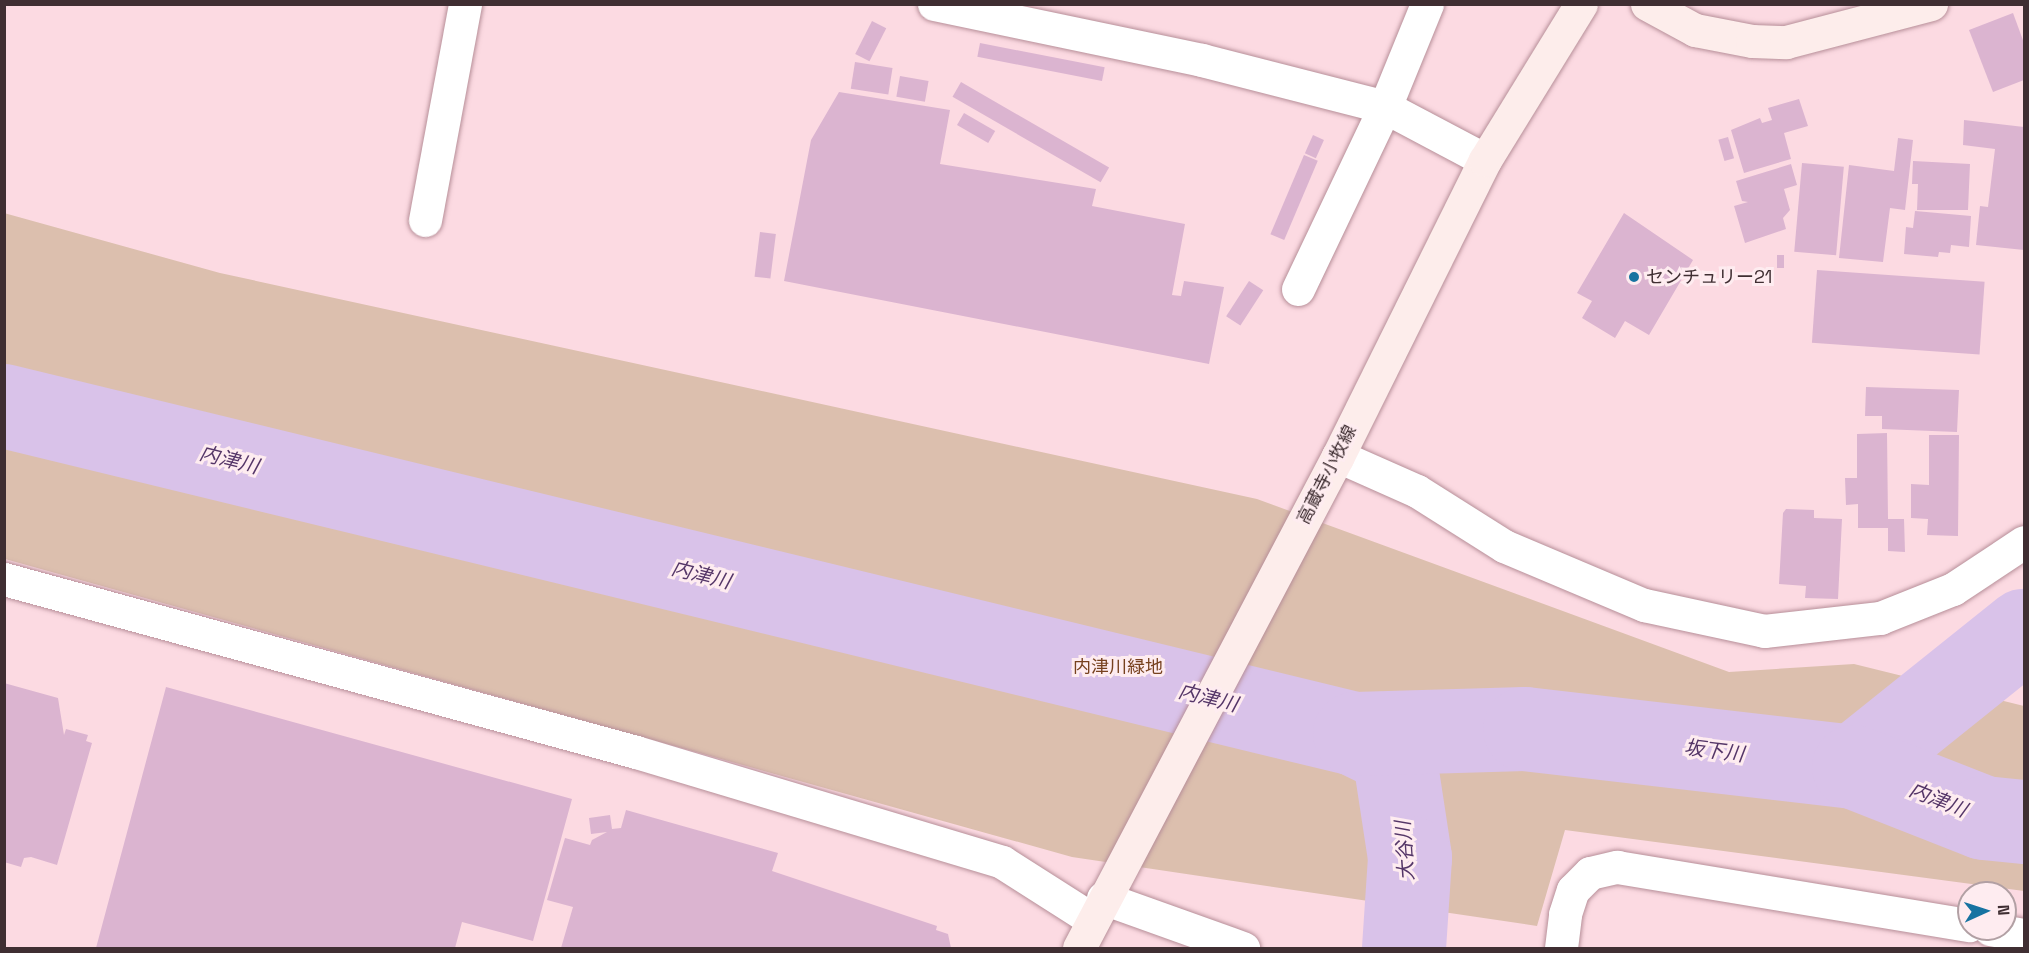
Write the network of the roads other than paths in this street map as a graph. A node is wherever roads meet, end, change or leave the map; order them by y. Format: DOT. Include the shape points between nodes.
graph roads {
  1 [pos="465,4"];
  2 [pos="934,4"];
  3 [pos="1427,4"];
  4 [pos="1581,4"];
  5 [pos="1647,4"];
  6 [pos="1931,4"];
  7 [pos="1385,107"];
  8 [pos="1485,160"];
  9 [pos="424,220"];
  10 [pos="1298,289"];
  11 [pos="1331,468"];
  12 [pos="2025,542"];
  13 [pos="4,579"];
  14 [pos="1097,911"];
  15 [pos="1957,924"];
  16 [pos="1243,948"];
  17 [pos="1562,948"];
  1 -- 9 [label="street"];
  2 -- 7 [label="street" via="1202,60"];
  3 -- 7 [label="street"];
  4 -- 8 [label="main road, 高蔵寺小牧線"];
  5 -- 6 [label="main road" via="1695,30 1752,41 1786,42"];
  7 -- 8 [label="street"];
  7 -- 10 [label="street"];
  8 -- 11 [label="main road, 高蔵寺小牧線"];
  11 -- 12 [label="street" via="1417,491 1504,546 1644,605 1764,631 1880,618 1953,589"];
  11 -- 14 [label="main road, 高蔵寺小牧線"];
  13 -- 14 [label="street" via="636,752 1002,862"];
  14 -- 16 [label="street"];
  15 -- 17 [label="street" via="1617,867 1590,873 1573,890 1565,914"];
}
